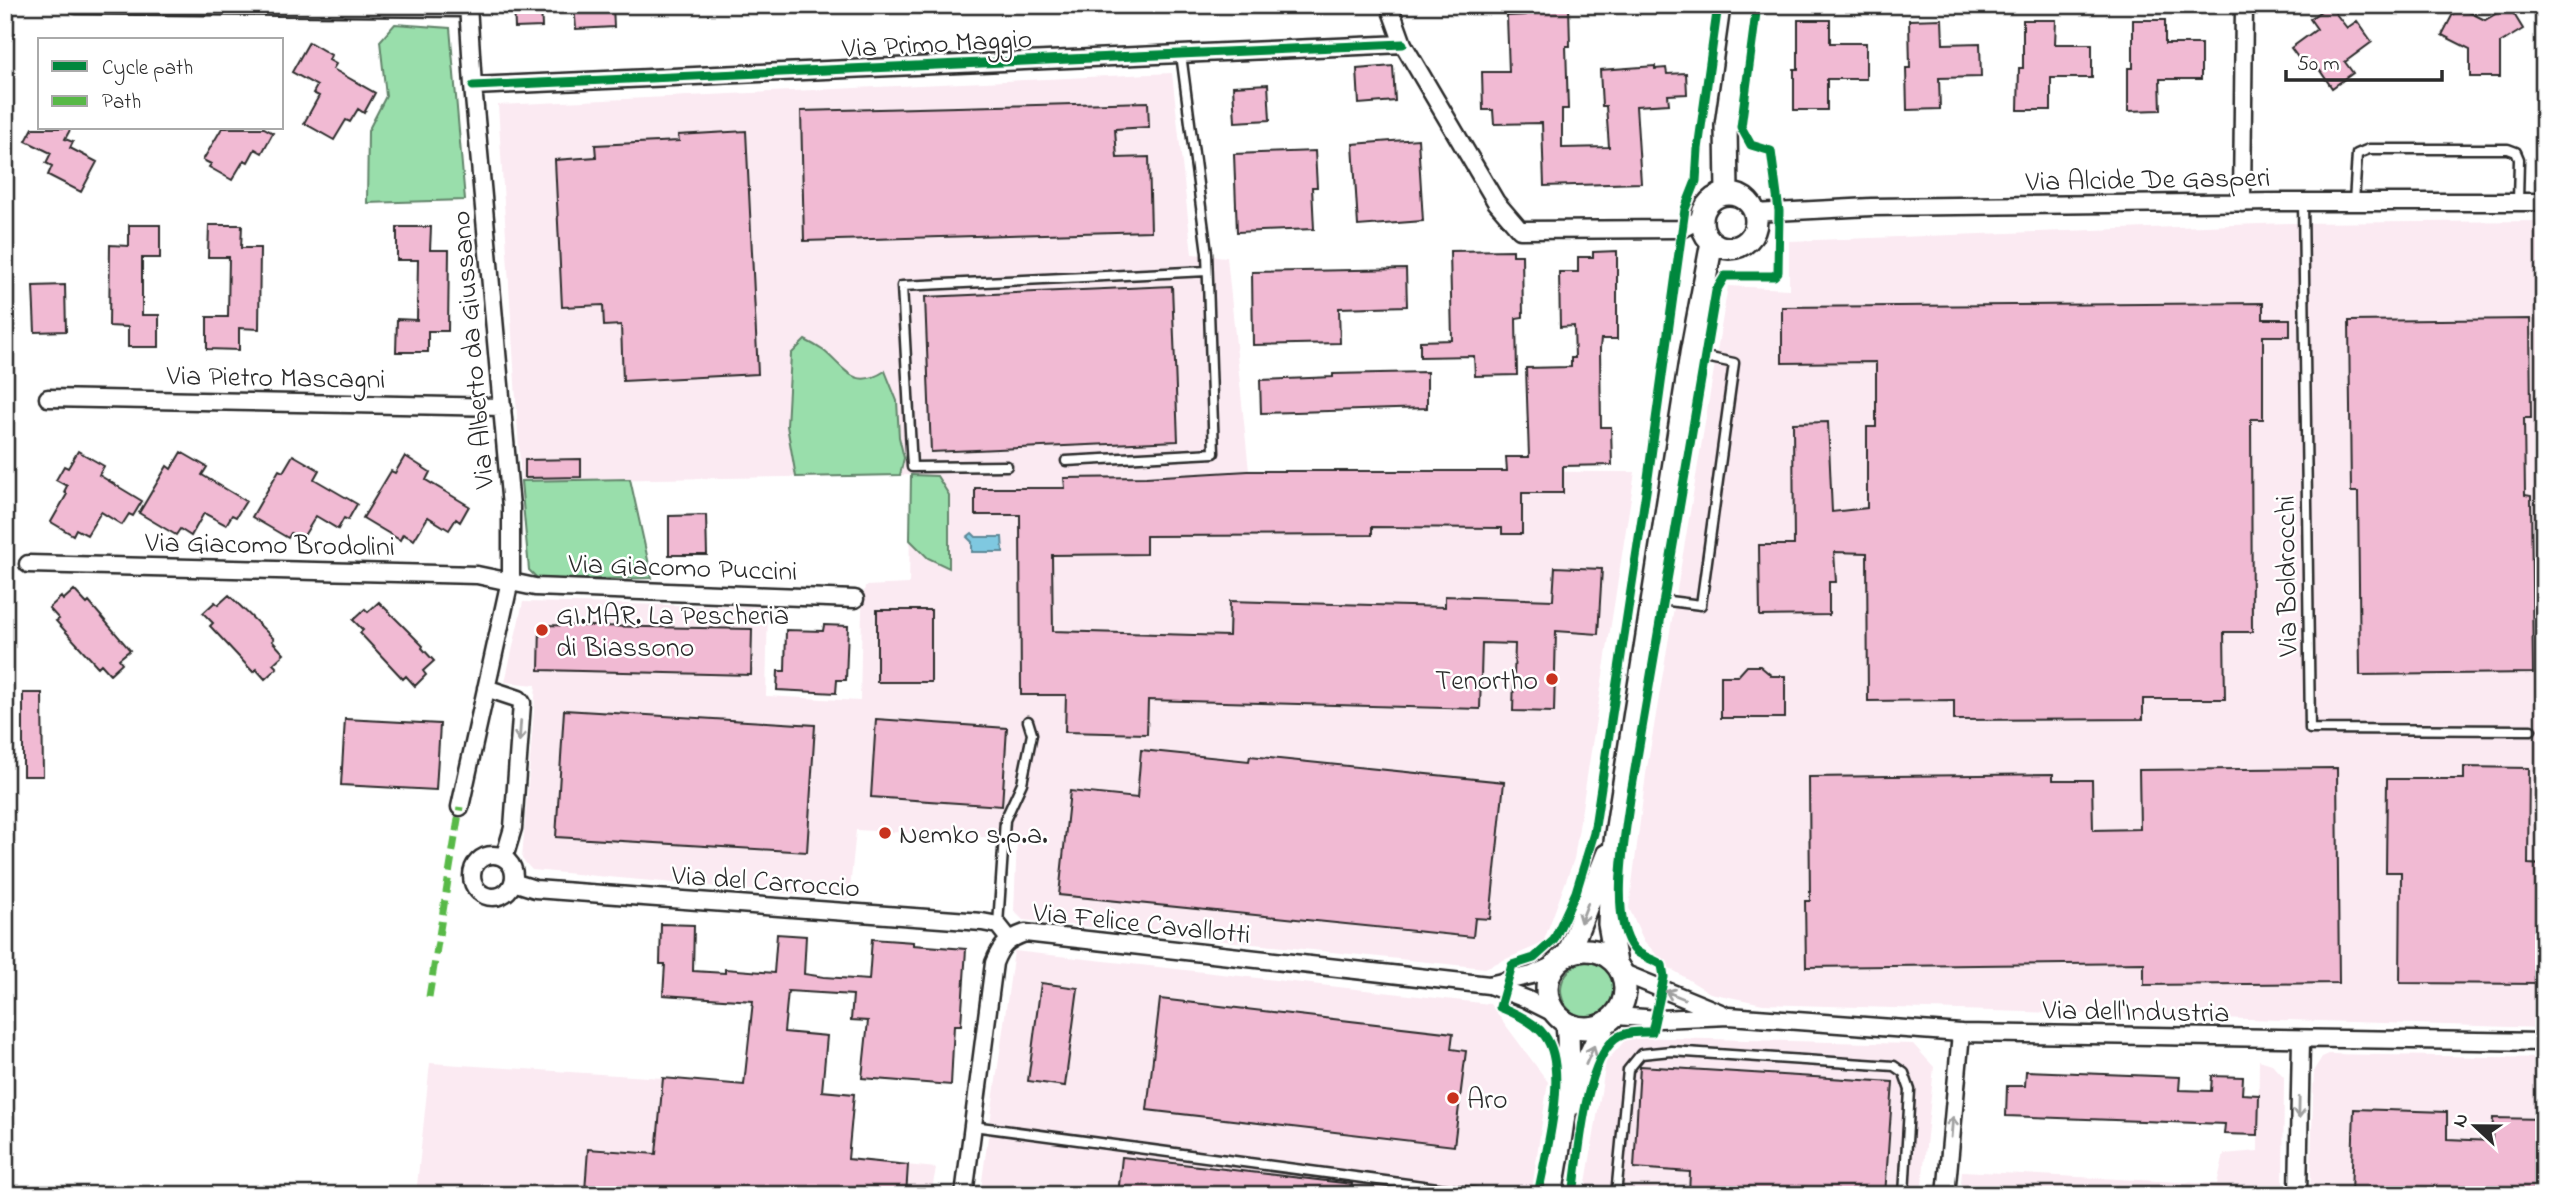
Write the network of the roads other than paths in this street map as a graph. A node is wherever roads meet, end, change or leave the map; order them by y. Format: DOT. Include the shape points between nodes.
graph roads {
  1 [pos="76,5"];
  2 [pos="1389,5"];
  3 [pos="1743,5"];
  4 [pos="2244,5"];
  5 [pos="468,6"];
  6 [pos="1403,44"];
  7 [pos="1181,54"];
  8 [pos="473,86"];
  9 [pos="1727,194"];
  10 [pos="2303,202"];
  11 [pos="2354,202"];
  12 [pos="2518,202"];
  13 [pos="2544,202"];
  14 [pos="2242,203"];
  15 [pos="1754,213"];
  16 [pos="1702,218"];
  17 [pos="1712,242"];
  18 [pos="1207,271"];
  19 [pos="1691,354"];
  20 [pos="48,398"];
  21 [pos="503,407"];
  22 [pos="1066,461"];
  23 [pos="1007,466"];
  24 [pos="28,564"];
  25 [pos="510,582"];
  26 [pos="855,598"];
  27 [pos="1653,599"];
  28 [pos="486,688"];
  29 [pos="1028,721"];
  30 [pos="2531,730"];
  31 [pos="460,807"];
  32 [pos="1617,827"];
  33 [pos="504,858"];
  34 [pos="513,881"];
  35 [pos="998,925"];
  36 [pos="1009,939"];
  37 [pos="1562,959"];
  38 [pos="1619,968"];
  39 [pos="1489,985"];
  40 [pos="1729,1016"];
  41 [pos="1560,1018"];
  42 [pos="1610,1020"];
  43 [pos="1961,1033"];
  44 [pos="2301,1040"];
  45 [pos="2544,1042"];
  46 [pos="973,1126"];
  47 [pos="1562,1132"];
  48 [pos="964,1195"];
  49 [pos="1490,1195"];
  50 [pos="1551,1195"];
  51 [pos="1616,1195"];
  52 [pos="1904,1195"];
  53 [pos="1946,1195"];
  54 [pos="2298,1195"];
  1 -- 5 [label="street"];
  2 -- 6 [label="street"];
  3 -- 9 [label="street" via="1726,125"];
  4 -- 14 [label="street"];
  5 -- 8 [label="street, Via Alberto da Giussano"];
  6 -- 7 [label="street, Via Primo Maggio"];
  6 -- 16 [label="street" via="1496,202 1520,230 1682,229"];
  7 -- 8 [label="street, Via Primo Maggio"];
  7 -- 18 [label="lane"];
  8 -- 21 [label="street, Via Alberto da Giussano"];
  9 -- 15 [label="street" via="1744,199"];
  9 -- 16 [label="street" via="1713,199"];
  10 -- 11 [label="street, Via Alcide De Gasperi"];
  10 -- 14 [label="street, Via Alcide De Gasperi"];
  10 -- 30 [label="lane, Via Boldrocchi" via="2310,729"];
  11 -- 12 [label="street, Via Alcide De Gasperi"];
  11 -- 12 [label="lane" via="2357,155 2369,149 2508,149 2519,159"];
  12 -- 13 [label="street, Via Alcide De Gasperi"];
  14 -- 15 [label="street, Via Alcide De Gasperi" via="1871,207"];
  15 -- 17 [label="street" via="1754,229 1744,243 1728,248"];
  16 -- 17 [label="street"];
  17 -- 19 [label="street"];
  18 -- 22 [label="lane" via="1214,453"];
  18 -- 23 [label="lane" via="902,286 912,467"];
  19 -- 27 [label="street"];
  19 -- 27 [label="lane" via="1734,363 1700,605"];
  20 -- 21 [label="street, Via Pietro Mascagni"];
  21 -- 25 [label="street, Via Alberto da Giussano" via="511,507"];
  24 -- 25 [label="street, Via Giacomo Brodolini" via="477,575"];
  25 -- 26 [label="street, Via Giacomo Puccini" via="535,587"];
  25 -- 28 [label="street, Via Alberto da Giussano"];
  27 -- 32 [label="street"];
  28 -- 31 [label="street, Via Alberto da Giussano"];
  28 -- 33 [label="street, one-way" via="522,703 513,828"];
  29 -- 35 [label="lane" via="1032,734 1022,783 1005,820"];
  32 -- 37 [label="street, one-way"];
  32 -- 38 [label="street" via="1609,924"];
  33 -- 34 [label="street" via="513,868"];
  33 -- 34 [label="street" via="484,857 475,866 473,880 480,891 492,896 505,892"];
  34 -- 35 [label="street, Via del Carroccio" via="535,889"];
  35 -- 36 [label="street"];
  36 -- 39 [label="street, Via Felice Cavallotti" via="1025,933"];
  36 -- 46 [label="street, Via Felice Cavallotti" via="994,962"];
  37 -- 38 [label="street" via="1584,950 1602,953"];
  37 -- 39 [label="street, Via Felice Cavallotti" via="1532,975"];
  37 -- 41 [label="street" via="1549,975 1547,988 1548,1001"];
  40 -- 38 [label="street, Via dell'Industria, one-way"];
  38 -- 42 [label="street" via="1625,995"];
  39 -- 41 [label="street, Via Felice Cavallotti"];
  40 -- 42 [label="street, Via dell'Industria"];
  40 -- 43 [label="street, Via dell'Industria"];
  41 -- 42 [label="street" via="1586,1029"];
  41 -- 47 [label="street" via="1569,1040"];
  47 -- 42 [label="street, one-way" via="1586,1063"];
  43 -- 44 [label="street, Via dell'Industria"];
  53 -- 43 [label="street, one-way"];
  44 -- 45 [label="street, Via dell'Industria"];
  44 -- 54 [label="street, one-way"];
  46 -- 48 [label="street, Via Felice Cavallotti"];
  46 -- 49 [label="lane"];
  47 -- 50 [label="street"];
  51 -- 52 [label="lane" via="1628,1069 1641,1054 1671,1051 1894,1066 1903,1073 1910,1090"];
}
